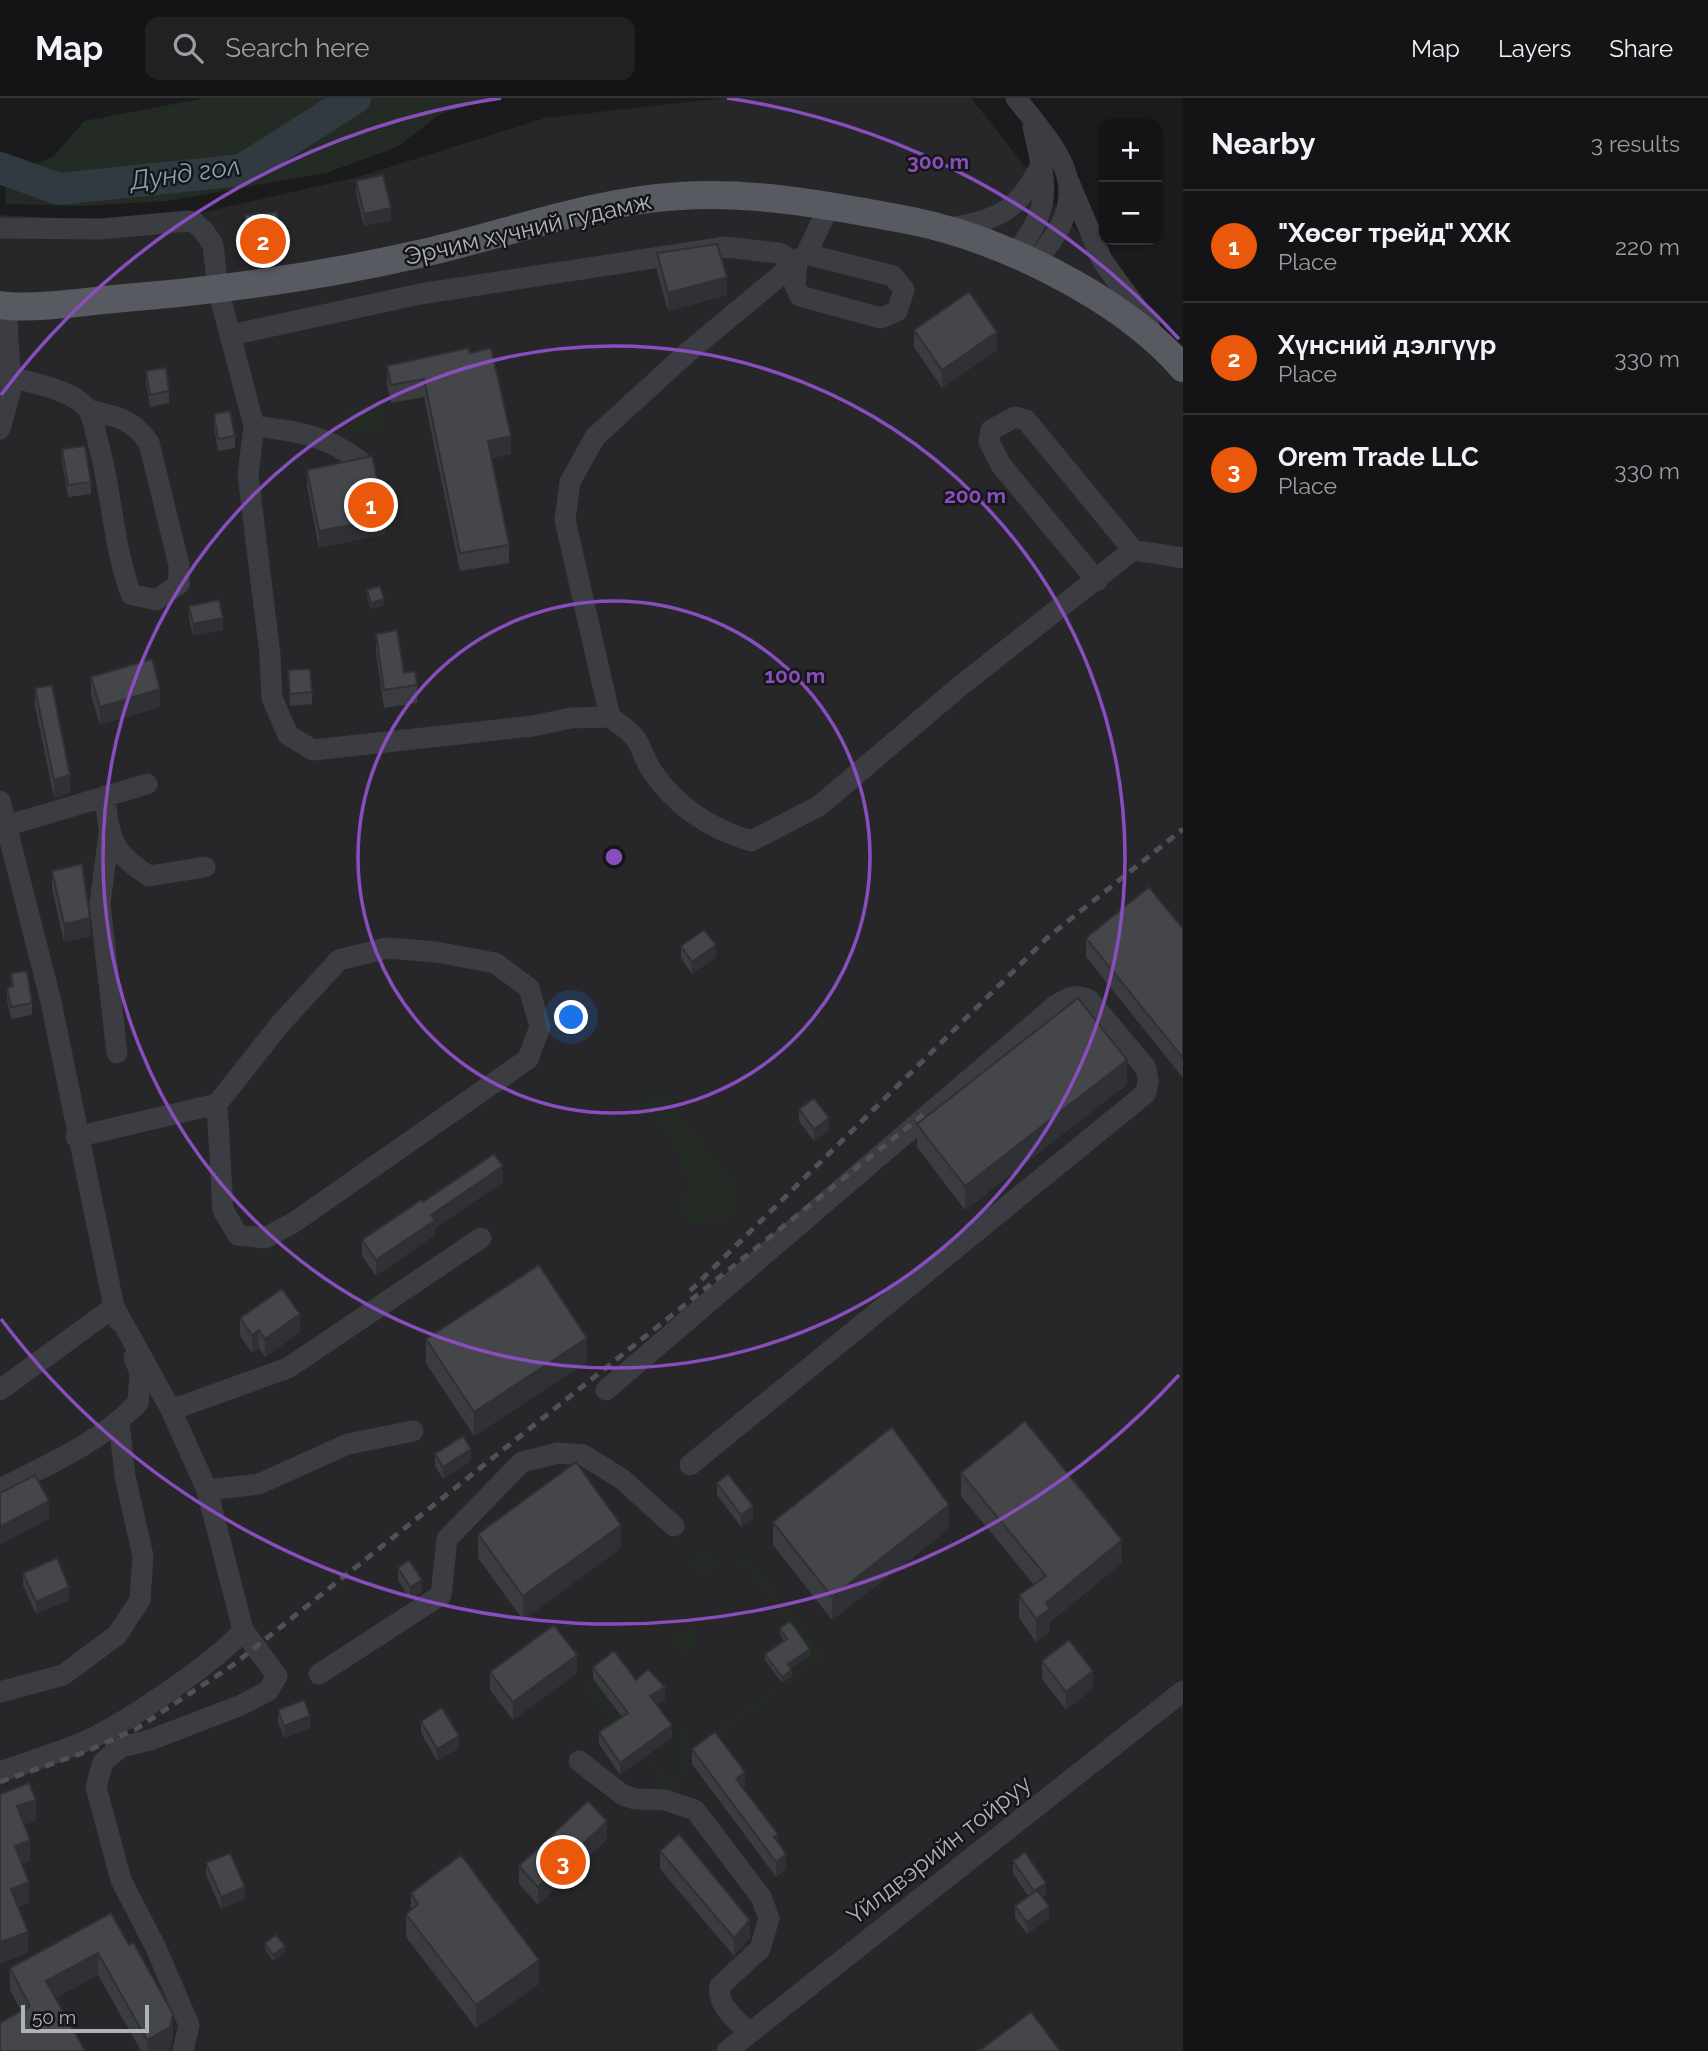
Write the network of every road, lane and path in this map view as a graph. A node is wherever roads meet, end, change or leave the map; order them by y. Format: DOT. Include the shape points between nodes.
graph roads {
  1 [pos="1016,98"];
  2 [pos="1032,120"];
  3 [pos="1041,164"];
  4 [pos="1069,182"];
  5 [pos="830,205"];
  6 [pos="0,228"];
  7 [pos="948,228"];
  8 [pos="1026,257"];
  9 [pos="801,258"];
  10 [pos="219,289"];
  11 [pos="3,305"];
  12 [pos="231,335"];
  13 [pos="1180,365"];
  14 [pos="12,377"];
  15 [pos="89,410"];
  16 [pos="254,426"];
  17 [pos="0,429"];
  18 [pos="360,461"];
  19 [pos="1133,550"];
  20 [pos="1183,558"];
  21 [pos="1097,581"];
  22 [pos="610,717"];
  23 [pos="147,784"];
  24 [pos="105,796"];
  25 [pos="0,801"];
  26 [pos="109,833"];
  27 [pos="6,838"];
  28 [pos="205,867"];
  29 [pos="117,1053"];
  30 [pos="217,1104"];
  31 [pos="76,1137"];
  32 [pos="481,1238"];
  33 [pos="114,1307"];
  34 [pos="0,1390"];
  35 [pos="606,1390"];
  36 [pos="171,1410"];
  37 [pos="119,1423"];
  38 [pos="413,1431"];
  39 [pos="690,1465"];
  40 [pos="0,1489"];
  41 [pos="207,1490"];
  42 [pos="674,1526"];
  43 [pos="243,1630"];
  44 [pos="319,1674"];
  45 [pos="1183,1691"];
  46 [pos="0,1692"];
  47 [pos="579,1761"];
  48 [pos="0,1772"];
  49 [pos="749,2033"];
  50 [pos="183,2051"];
  51 [pos="727,2051"];
  1 -- 2 [label="street"];
  2 -- 3 [label="street"];
  2 -- 4 [label="street" via="1060,157"];
  3 -- 7 [label="street" via="1014,207"];
  3 -- 8 [label="street" via="1043,211"];
  4 -- 8 [label="street" via="1069,212 1062,227"];
  4 -- 13 [label="street" via="1102,260"];
  5 -- 7 [label="main road, Эрчим хүчний гудамж"];
  5 -- 9 [label="street"];
  5 -- 10 [label="main road, Эрчим хүчний гудамж" via="765,196 678,195 596,208 420,254"];
  6 -- 10 [label="street" via="102,229 194,222 213,245"];
  7 -- 8 [label="main road, Эрчим хүчний гудамж"];
  8 -- 13 [label="main road, Эрчим хүчний гудамж" via="1119,313"];
  9 -- 9 [label="street" via="795,286 800,296 881,318 897,311 904,290 893,276"];
  9 -- 12 [label="street" via="725,247 420,294"];
  9 -- 22 [label="street" via="596,437 570,482 565,520"];
  10 -- 11 [label="main road, Эрчим хүчний гудамж"];
  10 -- 12 [label="street"];
  11 -- 14 [label="street"];
  12 -- 16 [label="street"];
  14 -- 15 [label="street" via="64,392"];
  14 -- 17 [label="street"];
  15 -- 15 [label="street" via="103,458 121,568 131,594 156,600 179,584 149,443 139,428 123,417"];
  16 -- 18 [label="street" via="307,432 339,445"];
  16 -- 22 [label="street" via="248,475 272,698 288,735 313,750"];
  19 -- 20 [label="street"];
  19 -- 21 [label="street"];
  19 -- 21 [label="street" via="1026,420 1015,417 991,430 989,442 1001,464"];
  21 -- 22 [label="street" via="959,687 819,806 751,841 725,833 677,801 652,772 635,737"];
  23 -- 24 [label="street"];
  24 -- 26 [label="street"];
  24 -- 27 [label="street"];
  25 -- 27 [label="street"];
  26 -- 28 [label="street" via="125,860 149,876"];
  26 -- 29 [label="street" via="100,904"];
  27 -- 31 [label="street" via="51,1002"];
  30 -- 30 [label="street" via="281,1023 340,960 387,948 436,952 495,962 529,988 540,1027 528,1059 265,1238 238,1235 223,1210"];
  30 -- 31 [label="street"];
  31 -- 33 [label="street"];
  32 -- 36 [label="street" via="288,1368"];
  33 -- 34 [label="street"];
  33 -- 36 [label="street"];
  33 -- 37 [label="street" via="140,1373 138,1403"];
  35 -- 39 [label="street" via="1056,1006 1071,996 1089,1000 1146,1068 1146,1093"];
  36 -- 41 [label="street"];
  37 -- 40 [label="street"];
  37 -- 46 [label="street" via="125,1476 144,1556 140,1600 117,1635 63,1675"];
  38 -- 41 [label="street" via="348,1444 259,1484"];
  41 -- 43 [label="street"];
  42 -- 44 [label="street" via="622,1479 583,1455 558,1453 522,1462 447,1539 440,1595"];
  43 -- 48 [label="street" via="231,1645 167,1692 94,1737"];
  43 -- 50 [label="street" via="278,1676 268,1691 150,1740 121,1747 103,1762 96,1787 121,1881 189,2025"];
  45 -- 49 [label="street, Үйлдвэрийн тойруу"];
  47 -- 49 [label="street" via="623,1795 665,1800 695,1810 761,1897 769,1919 760,1949 719,1992 725,2007"];
  49 -- 51 [label="street, Үйлдвэрийн тойруу"];
}
